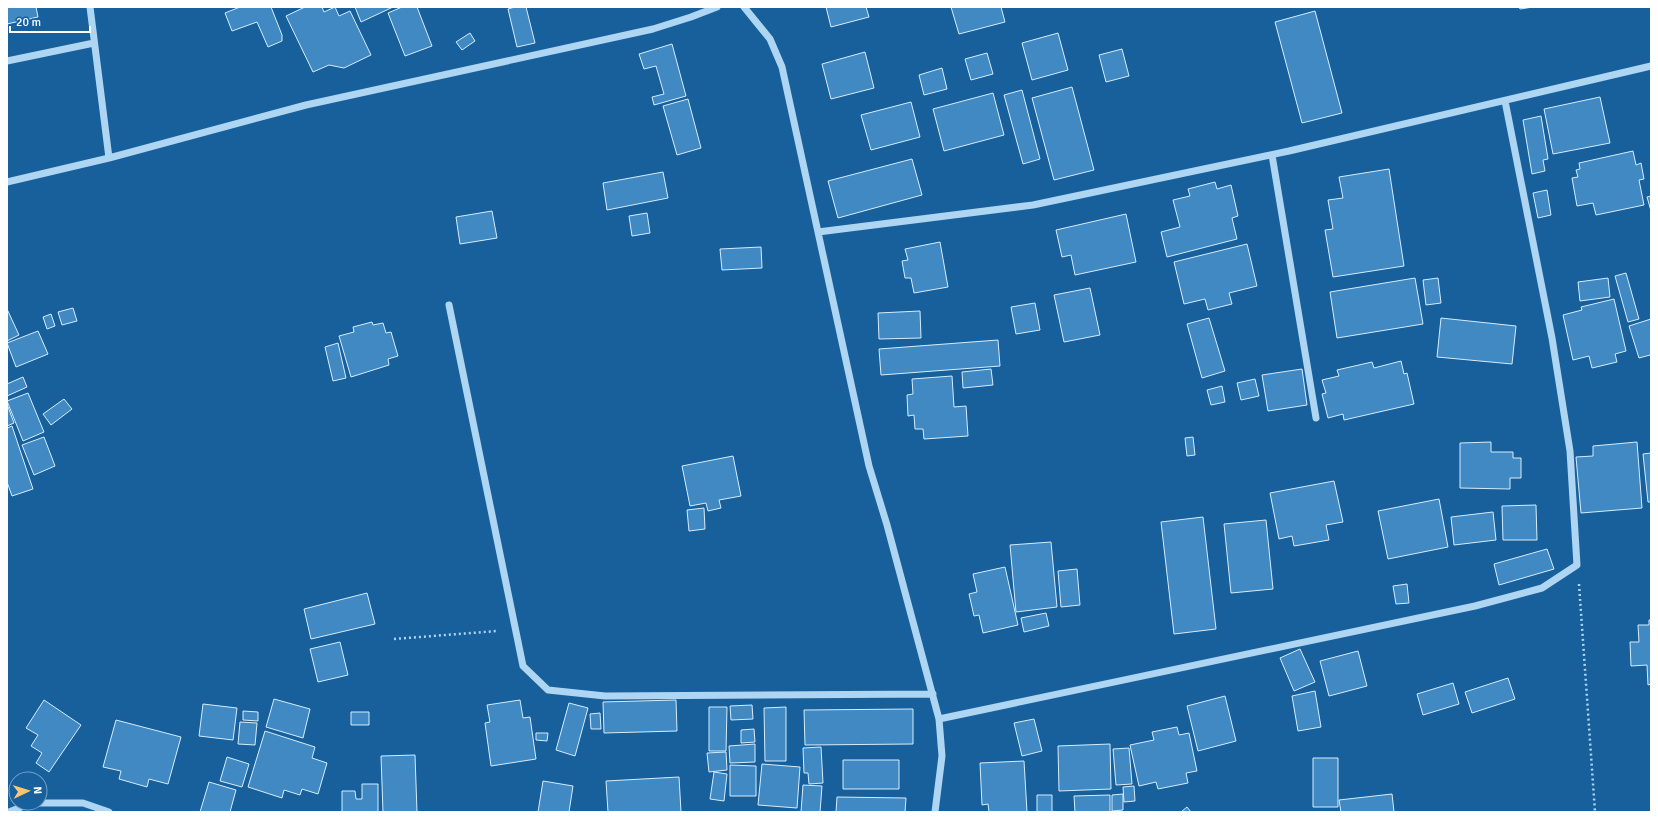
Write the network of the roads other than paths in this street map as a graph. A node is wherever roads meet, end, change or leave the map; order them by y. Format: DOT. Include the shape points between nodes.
graph roads {
  1 [pos="90,7"];
  2 [pos="718,7"];
  3 [pos="744,7"];
  4 [pos="94,43"];
  5 [pos="7,60"];
  6 [pos="1651,66"];
  7 [pos="1505,101"];
  8 [pos="1272,155"];
  9 [pos="109,158"];
  10 [pos="7,182"];
  11 [pos="818,232"];
  12 [pos="449,305"];
  13 [pos="1316,418"];
  14 [pos="933,694"];
  15 [pos="939,719"];
  16 [pos="48,803"];
  17 [pos="109,812"];
  18 [pos="935,812"];
  1 -- 4 [label="street"];
  2 -- 9 [label="street" via="653,29 306,105"];
  3 -- 11 [label="street" via="770,39 782,67"];
  4 -- 5 [label="street"];
  4 -- 9 [label="street"];
  6 -- 7 [label="street"];
  7 -- 8 [label="street"];
  7 -- 15 [label="street" via="1552,338 1570,450 1577,565 1542,588 1475,606"];
  8 -- 11 [label="street" via="1033,205"];
  8 -- 13 [label="street"];
  9 -- 10 [label="street"];
  11 -- 14 [label="street" via="869,466"];
  12 -- 14 [label="street" via="523,666 548,690 605,696"];
  14 -- 15 [label="street"];
  15 -- 18 [label="street" via="942,756"];
  16 -- 17 [label="street" via="83,803"];
}
